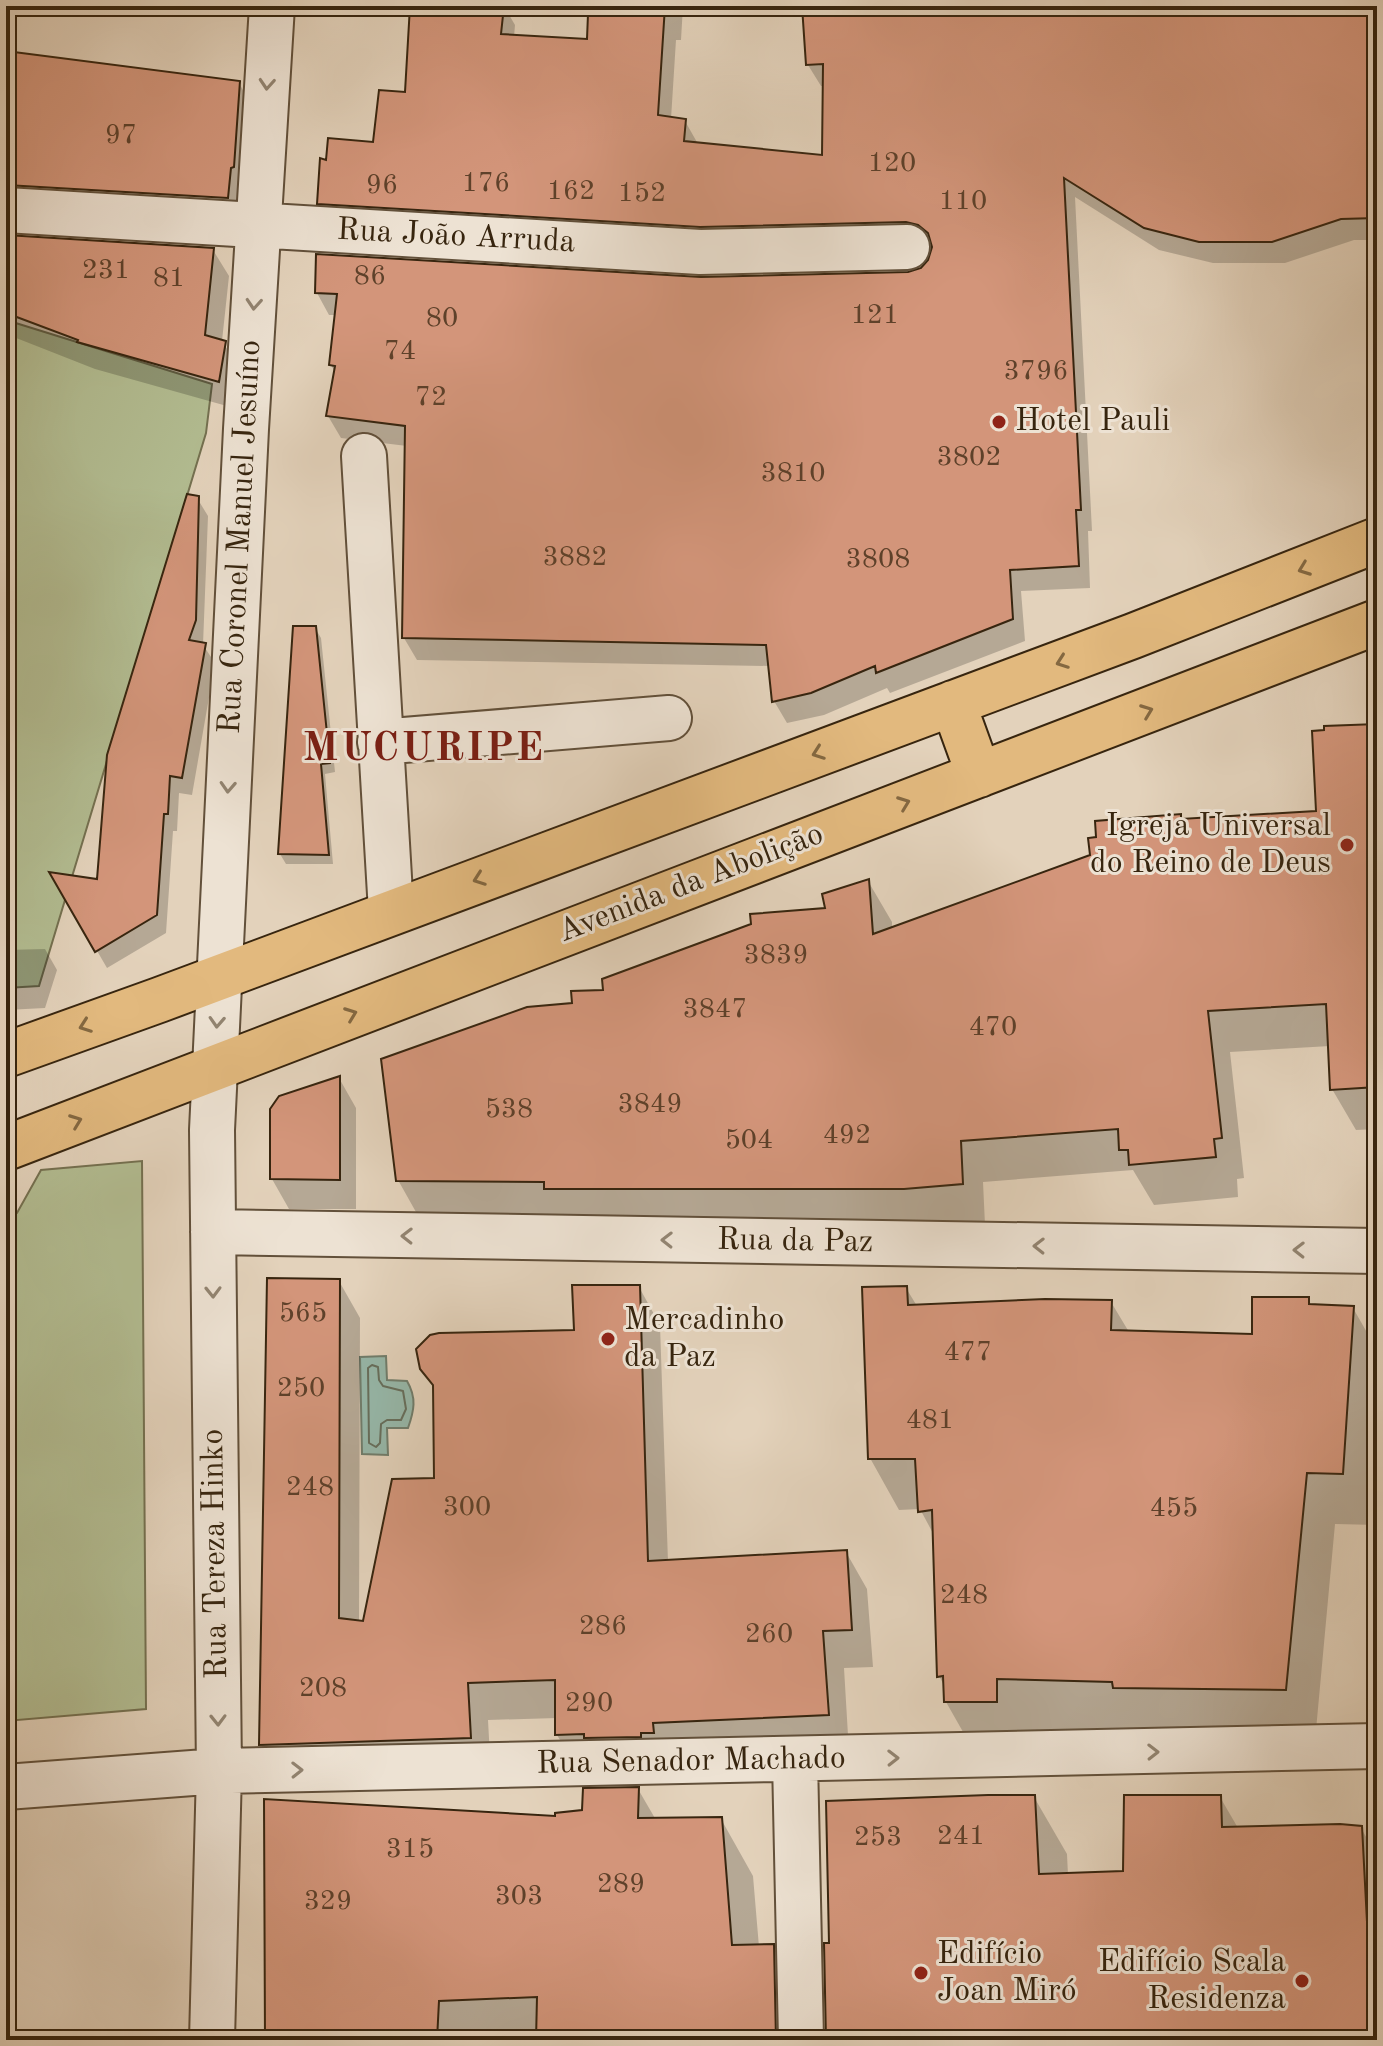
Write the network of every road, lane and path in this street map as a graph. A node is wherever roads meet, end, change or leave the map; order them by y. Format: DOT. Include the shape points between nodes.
graph roads {
  1 [pos="272,6"];
  2 [pos="6,210"];
  3 [pos="258,226"];
  4 [pos="907,247"];
  5 [pos="364,456"];
  6 [pos="1377,540"];
  7 [pos="1377,622"];
  8 [pos="953,703"];
  9 [pos="669,718"];
  10 [pos="380,742"];
  11 [pos="979,775"];
  12 [pos="391,911"];
  13 [pos="219,977"];
  14 [pos="6,1055"];
  15 [pos="215,1068"];
  16 [pos="6,1148"];
  17 [pos="213,1232"];
  18 [pos="1377,1251"];
  19 [pos="1377,1746"];
  20 [pos="795,1760"];
  21 [pos="219,1771"];
  22 [pos="6,1787"];
  23 [pos="212,2040"];
  24 [pos="801,2040"];
  1 -- 3 [label="street, Rua Coronel Manuel Jesuíno, one-way"];
  2 -- 3 [label="street, Rua João Arruda"];
  3 -- 4 [label="street, Rua João Arruda" via="700,252"];
  3 -- 13 [label="street, Rua Coronel Manuel Jesuíno, one-way"];
  5 -- 10 [label="street"];
  6 -- 8 [label="main road, one-way"];
  11 -- 7 [label="main road, Avenida da Abolição, one-way"];
  8 -- 11 [label="main road"];
  8 -- 12 [label="main road, one-way"];
  9 -- 10 [label="street"];
  10 -- 12 [label="street"];
  15 -- 11 [label="main road, Avenida da Abolição, one-way"];
  12 -- 13 [label="main road"];
  13 -- 14 [label="main road, one-way"];
  13 -- 15 [label="street, Rua Coronel Manuel Jesuíno, one-way"];
  16 -- 15 [label="main road, Avenida da Abolição, one-way"];
  15 -- 17 [label="street, Rua Tereza Hinko"];
  18 -- 17 [label="street, Rua da Paz, one-way"];
  17 -- 21 [label="street, Rua Tereza Hinko, one-way"];
  20 -- 19 [label="street, Rua Senador Machado, one-way"];
  21 -- 20 [label="street, Rua Senador Machado, one-way"];
  20 -- 24 [label="street"];
  21 -- 22 [label="street, Rua Senador Machado"];
  21 -- 23 [label="street, Rua Tereza Hinko"];
}
